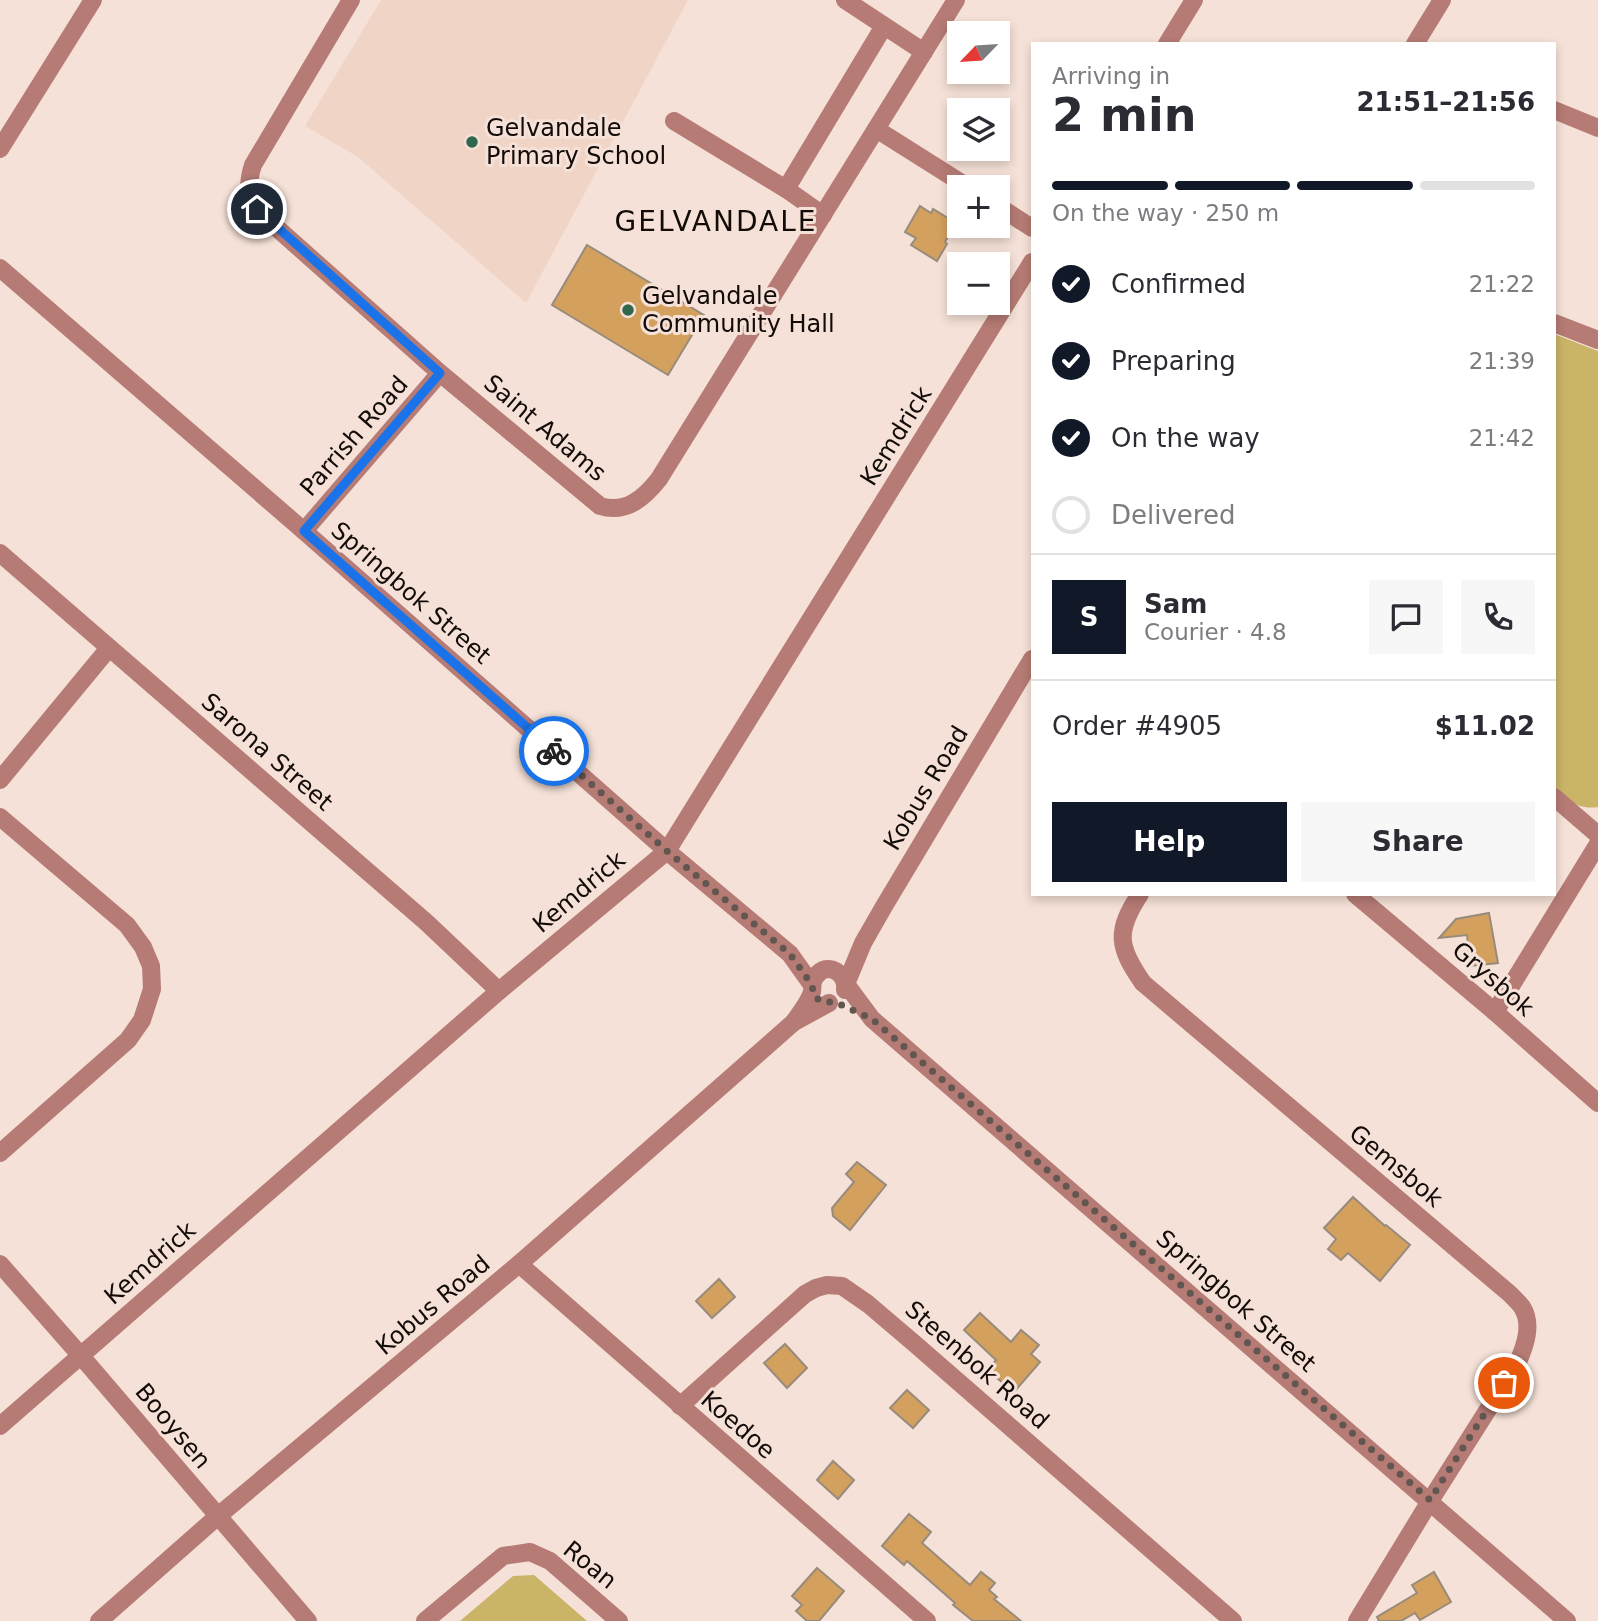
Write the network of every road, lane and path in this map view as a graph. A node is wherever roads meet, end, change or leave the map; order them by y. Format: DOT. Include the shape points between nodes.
graph roads {
  1 [pos="93,0"];
  2 [pos="351,0"];
  3 [pos="845,0"];
  4 [pos="956,0"];
  5 [pos="1194,0"];
  6 [pos="1442,0"];
  7 [pos="884,26"];
  8 [pos="1168,42"];
  9 [pos="1416,42"];
  10 [pos="924,52"];
  11 [pos="1556,111"];
  12 [pos="674,121"];
  13 [pos="1598,128"];
  14 [pos="876,129"];
  15 [pos="0,149"];
  16 [pos="949,175"];
  17 [pos="786,189"];
  18 [pos="1010,214"];
  19 [pos="823,215"];
  20 [pos="1031,227"];
  21 [pos="1031,264"];
  22 [pos="0,268"];
  23 [pos="1556,324"];
  24 [pos="1598,340"];
  25 [pos="440,373"];
  26 [pos="304,531"];
  27 [pos="0,552"];
  28 [pos="109,648"];
  29 [pos="1031,661"];
  30 [pos="0,780"];
  31 [pos="1556,799"];
  32 [pos="0,817"];
  33 [pos="1598,835"];
  34 [pos="1598,844"];
  35 [pos="667,851"];
  36 [pos="1139,896"];
  37 [pos="1357,896"];
  38 [pos="863,943"];
  39 [pos="790,954"];
  40 [pos="829,970"];
  41 [pos="846,984"];
  42 [pos="812,988"];
  43 [pos="499,991"];
  44 [pos="832,1003"];
  45 [pos="1495,1012"];
  46 [pos="872,1019"];
  47 [pos="794,1022"];
  48 [pos="1598,1103"];
  49 [pos="0,1153"];
  50 [pos="0,1264"];
  51 [pos="519,1264"];
  52 [pos="81,1356"];
  53 [pos="680,1406"];
  54 [pos="0,1426"];
  55 [pos="1430,1500"];
  56 [pos="218,1516"];
  57 [pos="99,1621"];
  58 [pos="308,1621"];
  59 [pos="425,1621"];
  60 [pos="618,1621"];
  61 [pos="926,1621"];
  62 [pos="1233,1621"];
  63 [pos="1357,1621"];
  64 [pos="1567,1621"];
  1 -- 15 [label="street"];
  2 -- 25 [label="street, Saint Adams" via="253,165 248,187 251,200"];
  3 -- 7 [label="street"];
  4 -- 10 [label="street, Saint Adams"];
  5 -- 8 [label="street"];
  6 -- 9 [label="street"];
  7 -- 10 [label="street"];
  7 -- 17 [label="street"];
  10 -- 14 [label="street, Saint Adams"];
  11 -- 13 [label="street"];
  12 -- 17 [label="street"];
  14 -- 16 [label="street"];
  14 -- 19 [label="street, Saint Adams"];
  17 -- 19 [label="street"];
  18 -- 20 [label="street"];
  19 -- 25 [label="street, Saint Adams" via="659,479 630,505 600,506"];
  21 -- 35 [label="street, Kemdrick"];
  22 -- 26 [label="street, Springbok Street"];
  23 -- 24 [label="street"];
  25 -- 26 [label="street, Parrish Road"];
  26 -- 35 [label="street, Springbok Street"];
  27 -- 28 [label="street, Sarona Street"];
  28 -- 30 [label="street"];
  28 -- 43 [label="street, Sarona Street" via="426,922"];
  29 -- 38 [label="street, Kobus Road"];
  31 -- 33 [label="street"];
  32 -- 49 [label="street" via="127,925 152,966 152,989 142,1020 128,1040"];
  34 -- 45 [label="street"];
  35 -- 39 [label="street, Springbok Street"];
  35 -- 43 [label="street, Kemdrick"];
  36 -- 55 [label="street, Gemsbok" via="1123,938 1125,953 1143,983 1522,1308 1527,1334 1518,1362"];
  37 -- 45 [label="street, Grysbok"];
  38 -- 40 [label="street"];
  38 -- 41 [label="street"];
  39 -- 40 [label="street"];
  39 -- 42 [label="street"];
  40 -- 41 [label="street" via="840,974"];
  40 -- 42 [label="street" via="816,975"];
  41 -- 44 [label="street" via="844,995"];
  41 -- 46 [label="street"];
  42 -- 44 [label="street" via="818,999"];
  42 -- 47 [label="street"];
  43 -- 52 [label="street, Kemdrick"];
  44 -- 46 [label="street"];
  44 -- 47 [label="street"];
  45 -- 48 [label="street, Grysbok"];
  46 -- 55 [label="street, Springbok Street"];
  47 -- 51 [label="street, Kobus Road"];
  50 -- 52 [label="street, Booysen"];
  51 -- 53 [label="street, Koedoe"];
  51 -- 56 [label="street, Kobus Road"];
  52 -- 54 [label="street, Kemdrick"];
  52 -- 56 [label="street, Booysen"];
  53 -- 61 [label="street, Koedoe"];
  53 -- 62 [label="street, Steenbok Road" via="805,1294 827,1285 842,1286"];
  55 -- 63 [label="street"];
  55 -- 64 [label="street, Springbok Street"];
  56 -- 57 [label="street, Kobus Road"];
  56 -- 58 [label="street, Booysen"];
  59 -- 60 [label="street, Roan" via="503,1556 530,1552 550,1561"];
}
